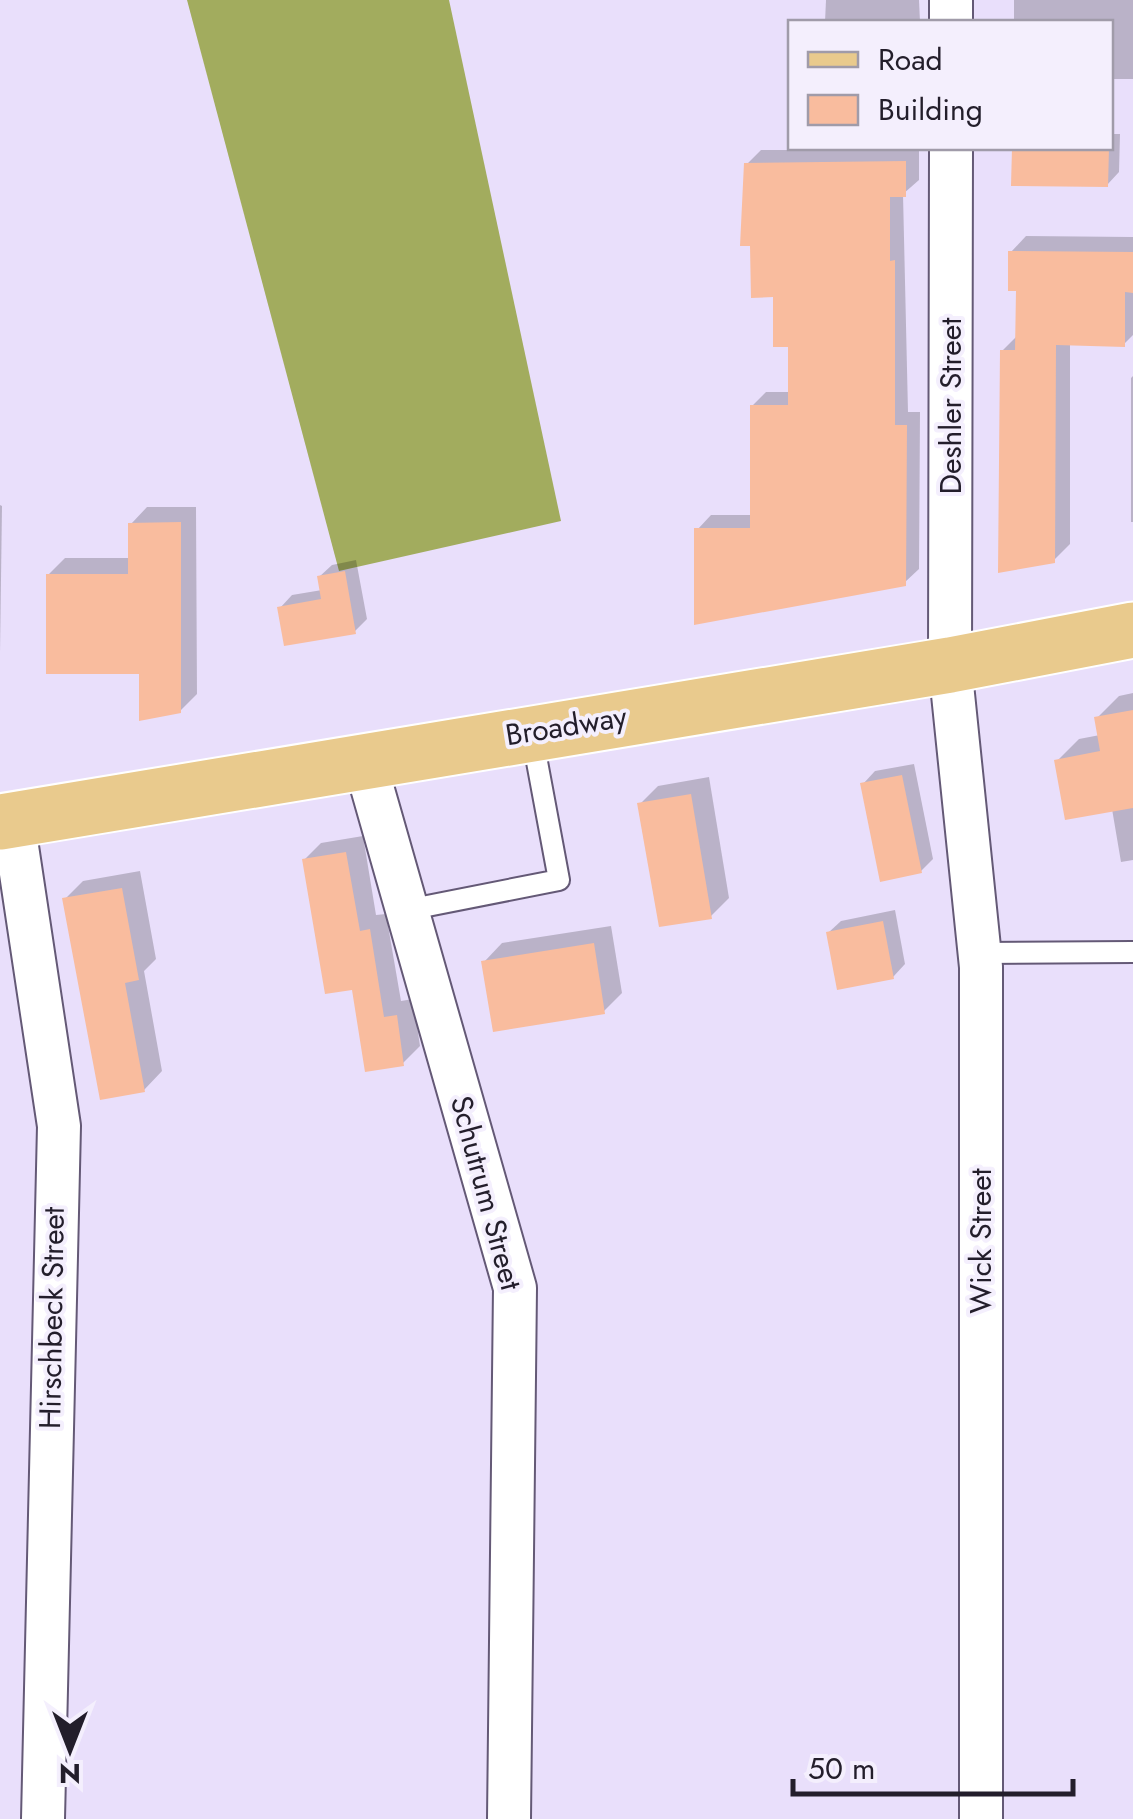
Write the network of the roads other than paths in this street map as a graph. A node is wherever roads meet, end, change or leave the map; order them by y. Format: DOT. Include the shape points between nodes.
graph roads {
  1 [pos="951,150"];
  2 [pos="1133,630"];
  3 [pos="950,665"];
  4 [pos="531,731"];
  5 [pos="364,759"];
  6 [pos="7,821"];
  7 [pos="407,910"];
  8 [pos="1133,952"];
  9 [pos="980,954"];
  10 [pos="42,1819"];
  11 [pos="509,1819"];
  12 [pos="981,1819"];
  1 -- 3 [label="street, Deshler Street"];
  2 -- 3 [label="main road, Broadway"];
  3 -- 4 [label="main road, Broadway"];
  3 -- 9 [label="street, Wick Street"];
  4 -- 5 [label="main road, Broadway"];
  4 -- 7 [label="lane" via="560,880"];
  5 -- 6 [label="main road, Broadway"];
  5 -- 7 [label="street, Schutrum Street"];
  6 -- 10 [label="street, Hirschbeck Street" via="58,1126"];
  7 -- 11 [label="street, Schutrum Street" via="515,1288"];
  8 -- 9 [label="lane"];
  9 -- 12 [label="street, Wick Street"];
}
